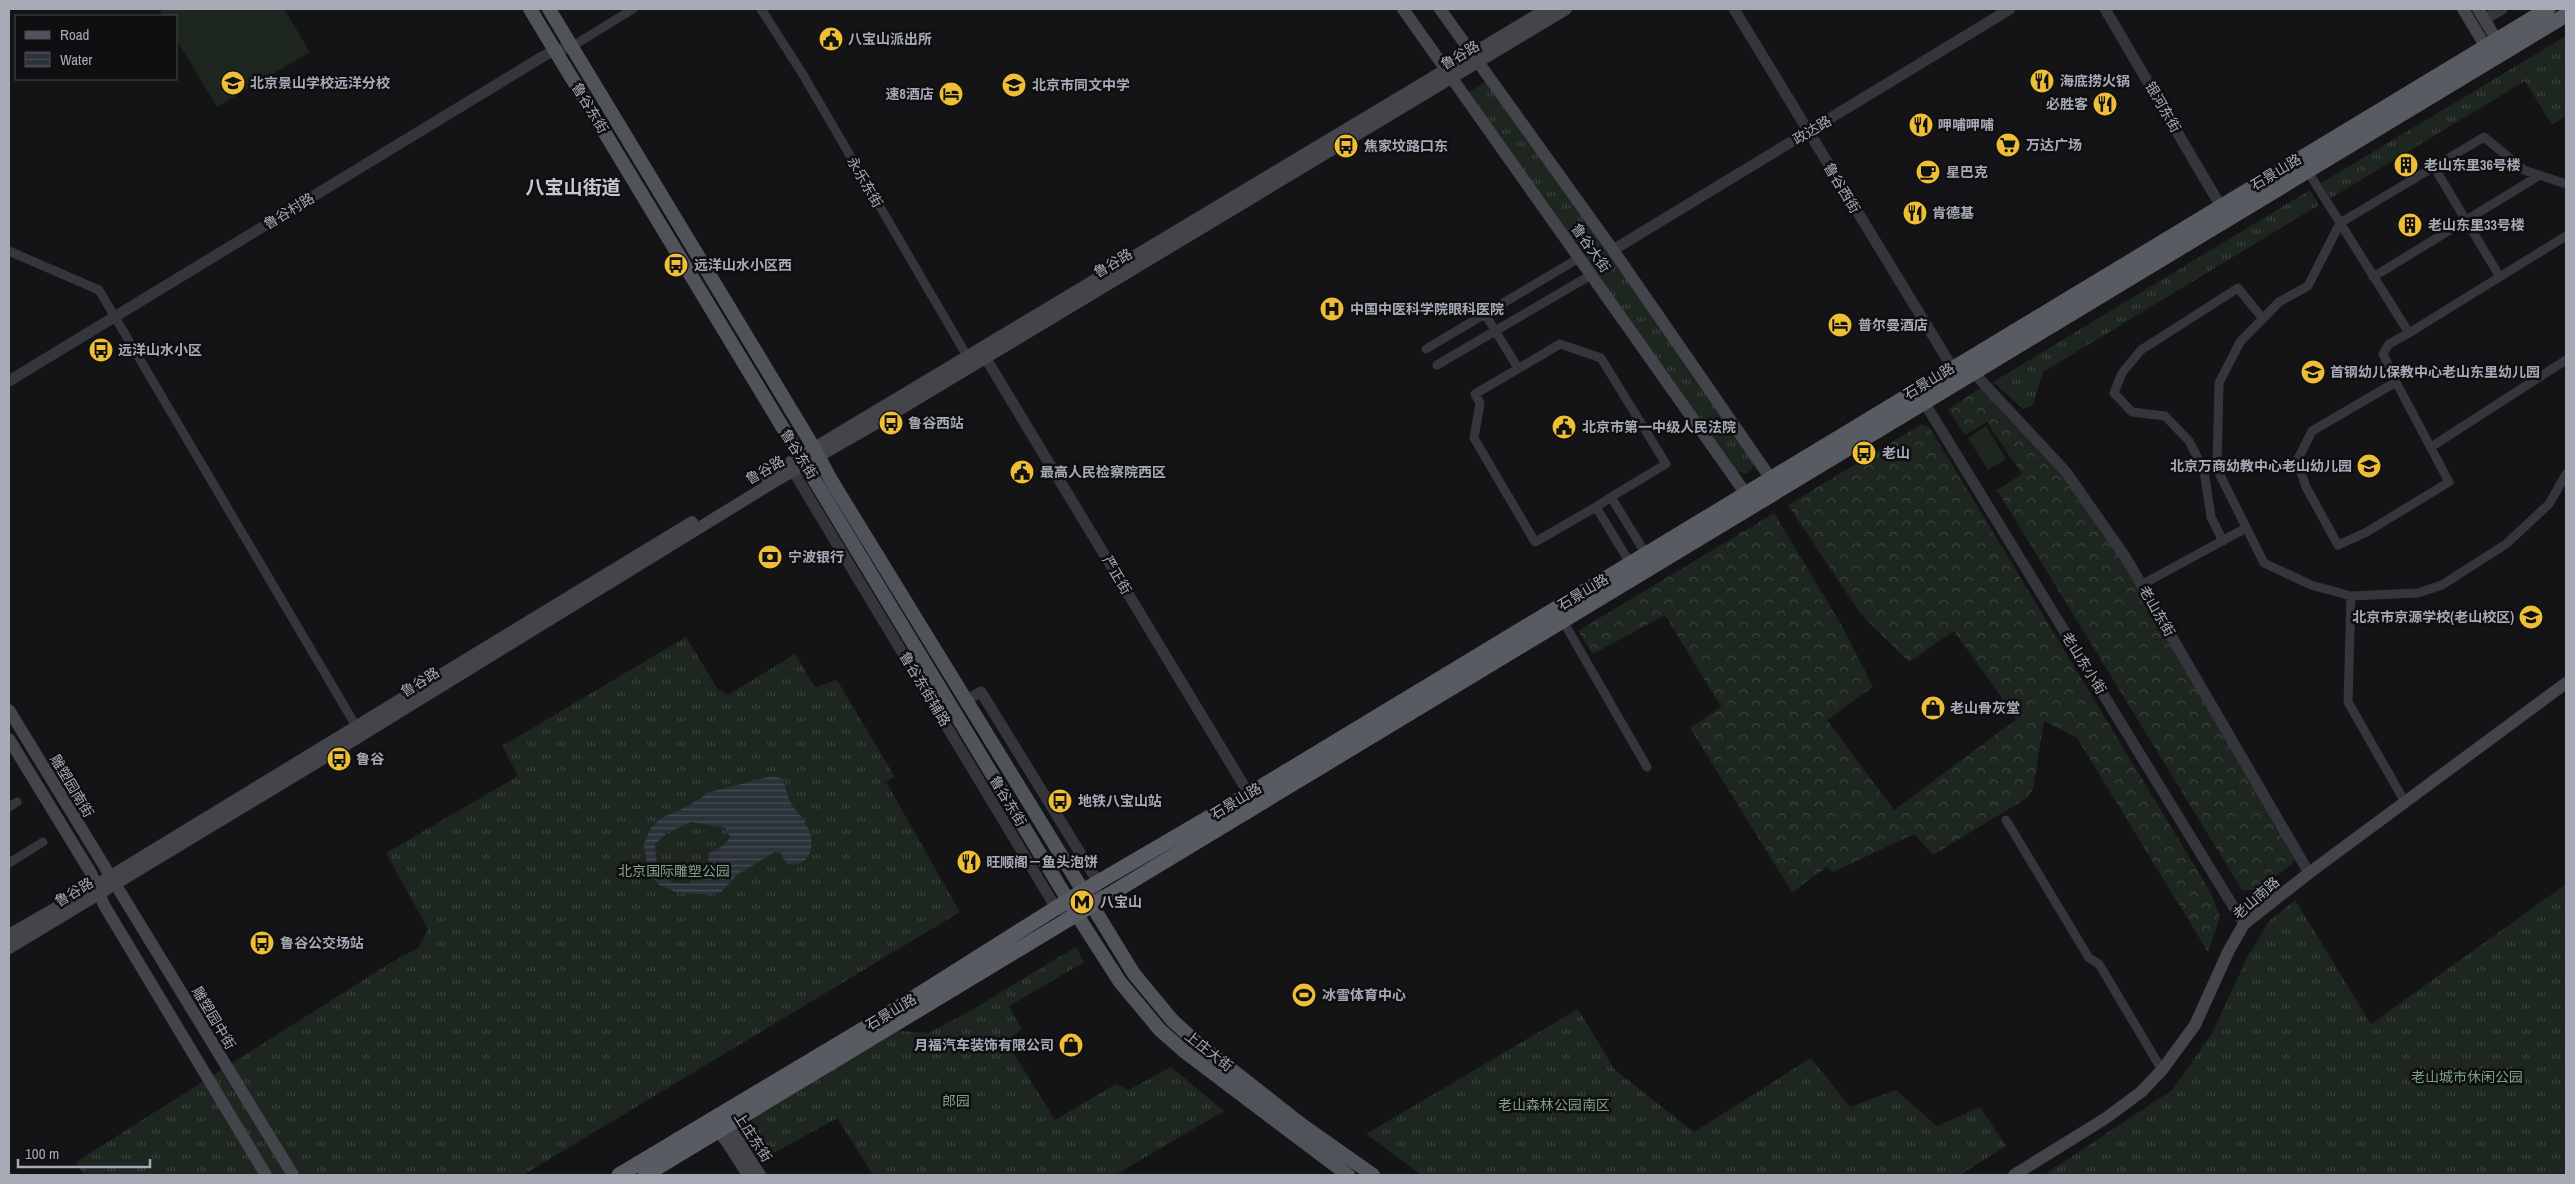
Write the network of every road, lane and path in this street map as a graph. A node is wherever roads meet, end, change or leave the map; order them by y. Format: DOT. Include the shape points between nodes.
graph roads {
  1 [pos="530,9"];
  2 [pos="549,9"];
  3 [pos="633,9"];
  4 [pos="761,9"];
  5 [pos="1403,9"];
  6 [pos="1440,9"];
  7 [pos="1547,9"];
  8 [pos="1566,9"];
  9 [pos="1734,9"];
  10 [pos="2010,9"];
  11 [pos="2105,9"];
  12 [pos="2463,9"];
  13 [pos="2502,9"];
  14 [pos="2548,9"];
  15 [pos="2481,14"];
  16 [pos="2566,15"];
  17 [pos="572,47"];
  18 [pos="555,50"];
  19 [pos="2495,50"];
  20 [pos="1475,58"];
  21 [pos="1449,74"];
  22 [pos="1808,132"];
  23 [pos="2434,167"];
  24 [pos="2307,170"];
  25 [pos="2540,175"];
  26 [pos="2566,184"];
  27 [pos="2220,205"];
  28 [pos="2466,220"];
  29 [pos="2340,223"];
  30 [pos="2566,236"];
  31 [pos="1613,250"];
  32 [pos="9,251"];
  33 [pos="1579,258"];
  34 [pos="1591,275"];
  35 [pos="2373,276"];
  36 [pos="2500,277"];
  37 [pos="1485,314"];
  38 [pos="116,316"];
  39 [pos="2262,319"];
  40 [pos="1496,331"];
  41 [pos="2409,333"];
  42 [pos="1426,349"];
  43 [pos="967,356"];
  44 [pos="985,357"];
  45 [pos="2566,360"];
  46 [pos="1437,365"];
  47 [pos="1952,367"];
  48 [pos="1518,368"];
  49 [pos="1973,372"];
  50 [pos="9,381"];
  51 [pos="2396,382"];
  52 [pos="1924,402"];
  53 [pos="2430,447"];
  54 [pos="817,452"];
  55 [pos="804,460"];
  56 [pos="793,471"];
  57 [pos="2566,474"];
  58 [pos="1774,484"];
  59 [pos="1611,497"];
  60 [pos="1750,499"];
  61 [pos="1596,507"];
  62 [pos="2246,528"];
  63 [pos="2223,541"];
  64 [pos="1646,554"];
  65 [pos="1630,563"];
  66 [pos="2142,585"];
  67 [pos="2351,596"];
  68 [pos="1563,621"];
  69 [pos="2566,683"];
  70 [pos="966,700"];
  71 [pos="9,710"];
  72 [pos="356,726"];
  73 [pos="9,739"];
  74 [pos="1647,767"];
  75 [pos="1249,794"];
  76 [pos="17,802"];
  77 [pos="2405,802"];
  78 [pos="9,807"];
  79 [pos="2006,820"];
  80 [pos="43,842"];
  81 [pos="9,863"];
  82 [pos="2309,872"];
  83 [pos="111,881"];
  84 [pos="1098,882"];
  85 [pos="98,890"];
  86 [pos="1083,891"];
  87 [pos="1062,904"];
  88 [pos="1092,906"];
  89 [pos="1076,915"];
  90 [pos="2244,924"];
  91 [pos="9,935"];
  92 [pos="9,948"];
  93 [pos="164,963"];
  94 [pos="144,973"];
  95 [pos="227,1068"];
  96 [pos="2162,1070"];
  97 [pos="208,1080"];
  98 [pos="719,1122"];
  99 [pos="266,1175"];
  100 [pos="293,1175"];
  101 [pos="619,1175"];
  102 [pos="645,1175"];
  103 [pos="748,1175"];
  104 [pos="760,1175"];
  105 [pos="1348,1175"];
  106 [pos="1373,1175"];
  107 [pos="2014,1175"];
  1 -- 18 [label="main road, 鲁谷东街"];
  2 -- 17 [label="main road, 鲁谷东街"];
  3 -- 17 [label="street"];
  4 -- 43 [label="street, 永乐东街" via="802,73"];
  5 -- 21 [label="main road, 鲁谷大街"];
  6 -- 20 [label="main road, 鲁谷大街"];
  7 -- 20 [label="main road, 鲁谷路"];
  8 -- 20 [label="main road, 鲁谷路"];
  9 -- 22 [label="street, 鲁谷西街"];
  10 -- 22 [label="street, 政达路"];
  11 -- 27 [label="street, 银河东街"];
  12 -- 19 [label="main road"];
  13 -- 15 [label="street"];
  14 -- 19 [label="highway, 石景山路"];
  15 -- 19 [label="main road"];
  16 -- 19 [label="highway, 石景山路"];
  17 -- 18 [label="street, 鲁谷村路"];
  17 -- 54 [label="main road, 鲁谷东街"];
  18 -- 38 [label="street, 鲁谷村路"];
  18 -- 55 [label="main road, 鲁谷东街"];
  19 -- 24 [label="highway, 石景山路"];
  19 -- 27 [label="highway, 石景山路"];
  20 -- 21 [label="main road, 鲁谷路"];
  20 -- 31 [label="main road, 鲁谷大街"];
  21 -- 33 [label="main road, 鲁谷大街"];
  21 -- 43 [label="main road, 鲁谷路"];
  21 -- 44 [label="main road, 鲁谷路"];
  22 -- 31 [label="street, 政达路"];
  22 -- 47 [label="street, 鲁谷西街"];
  23 -- 25 [label="street" via="2484,137 2524,170"];
  23 -- 28 [label="street"];
  23 -- 29 [label="street"];
  24 -- 29 [label="street"];
  24 -- 49 [label="highway, 石景山路"];
  25 -- 26 [label="street"];
  25 -- 28 [label="street"];
  27 -- 47 [label="highway, 石景山路"];
  28 -- 35 [label="street"];
  28 -- 36 [label="street"];
  29 -- 35 [label="street"];
  29 -- 39 [label="street" via="2308,286 2280,302"];
  30 -- 36 [label="street"];
  31 -- 58 [label="main road, 鲁谷大街"];
  32 -- 38 [label="street" via="99,290"];
  33 -- 34 [label="main road, 鲁谷大街"];
  33 -- 37 [label="street"];
  34 -- 40 [label="street"];
  34 -- 60 [label="main road, 鲁谷大街"];
  35 -- 41 [label="street"];
  36 -- 41 [label="street"];
  37 -- 40 [label="street"];
  37 -- 42 [label="street"];
  38 -- 50 [label="street, 鲁谷村路"];
  38 -- 72 [label="street"];
  39 -- 62 [label="street" via="2240,342 2219,384 2217,469"];
  39 -- 63 [label="street" via="2238,288 2141,350 2122,373 2114,394 2132,412 2165,416 2189,441 2204,470 2211,517"];
  40 -- 46 [label="street"];
  40 -- 48 [label="street"];
  41 -- 51 [label="street" via="2389,344 2383,354"];
  43 -- 54 [label="main road, 鲁谷路"];
  44 -- 54 [label="main road, 鲁谷路"];
  44 -- 75 [label="street, 严正街"];
  45 -- 53 [label="street"];
  47 -- 58 [label="highway, 石景山路"];
  48 -- 59 [label="street" via="1560,344 1601,358 1666,464"];
  48 -- 61 [label="street" via="1475,394 1480,403 1474,438 1535,542"];
  49 -- 52 [label="highway, 石景山路"];
  49 -- 66 [label="street, 老山东街" via="2066,472"];
  51 -- 53 [label="street"];
  51 -- 53 [label="street" via="2312,431 2297,461 2306,487 2338,545 2365,533 2450,482"];
  52 -- 58 [label="highway, 石景山路"];
  52 -- 90 [label="street, 老山东小街"];
  54 -- 55 [label="main road, 鲁谷路"];
  54 -- 70 [label="main road, 鲁谷东街"];
  55 -- 56 [label="main road, 鲁谷路"];
  55 -- 72 [label="main road, 鲁谷路"];
  55 -- 87 [label="main road, 鲁谷东街"];
  56 -- 83 [label="main road, 鲁谷路"];
  56 -- 87 [label="street, 鲁谷东街辅路"];
  57 -- 67 [label="street" via="2549,504 2506,544 2442,585 2418,593"];
  58 -- 60 [label="highway, 石景山路"];
  59 -- 61 [label="street"];
  59 -- 64 [label="street"];
  60 -- 64 [label="highway, 石景山路"];
  60 -- 68 [label="highway, 石景山路"];
  61 -- 65 [label="street"];
  62 -- 63 [label="street"];
  62 -- 67 [label="street" via="2264,562 2311,585"];
  63 -- 66 [label="street"];
  64 -- 65 [label="highway, 石景山路"];
  65 -- 75 [label="highway, 石景山路"];
  66 -- 82 [label="street, 老山东街"];
  67 -- 77 [label="street" via="2348,702"];
  68 -- 74 [label="street"];
  68 -- 88 [label="highway, 石景山路"];
  69 -- 77 [label="main road, 老山南路"];
  70 -- 84 [label="street" via="981,692"];
  70 -- 86 [label="main road, 鲁谷东街"];
  71 -- 83 [label="main road, 雕塑园南街"];
  72 -- 83 [label="main road, 鲁谷路"];
  73 -- 85 [label="main road" via="92,873"];
  75 -- 84 [label="highway, 石景山路"];
  76 -- 78 [label="street"];
  77 -- 82 [label="main road, 老山南路"];
  79 -- 96 [label="street" via="2089,958 2099,964"];
  80 -- 81 [label="street"];
  82 -- 90 [label="main road, 老山南路"];
  83 -- 85 [label="main road, 鲁谷路"];
  83 -- 93 [label="main road, 雕塑园中街"];
  84 -- 86 [label="highway, 石景山路"];
  84 -- 88 [label="street"];
  85 -- 91 [label="main road, 鲁谷路"];
  85 -- 92 [label="main road, 鲁谷路"];
  85 -- 94 [label="main road"];
  86 -- 87 [label="highway, 石景山路"];
  86 -- 88 [label="main road, 上庄大街"];
  87 -- 89 [label="main road, 上庄大街"];
  87 -- 98 [label="highway, 石景山路"];
  88 -- 89 [label="highway, 石景山路"];
  88 -- 106 [label="main road, 上庄大街" via="1134,974 1172,1020 1302,1125"];
  89 -- 98 [label="highway, 石景山路"];
  89 -- 105 [label="main road, 上庄大街" via="1120,982 1160,1030"];
  90 -- 96 [label="main road, 老山南路" via="2195,1026"];
  93 -- 94 [label="main road" via="150,961 145,965"];
  93 -- 95 [label="main road, 雕塑园中街"];
  94 -- 97 [label="main road"];
  95 -- 97 [label="main road"];
  95 -- 100 [label="main road, 雕塑园中街"];
  96 -- 107 [label="main road, 老山南路" via="2141,1092 2106,1118"];
  97 -- 99 [label="main road"];
  98 -- 101 [label="highway, 石景山路"];
  98 -- 102 [label="highway, 石景山路"];
  98 -- 103 [label="main road, 上庄东街" via="727,1142"];
  98 -- 104 [label="main road, 上庄东街"];
}
